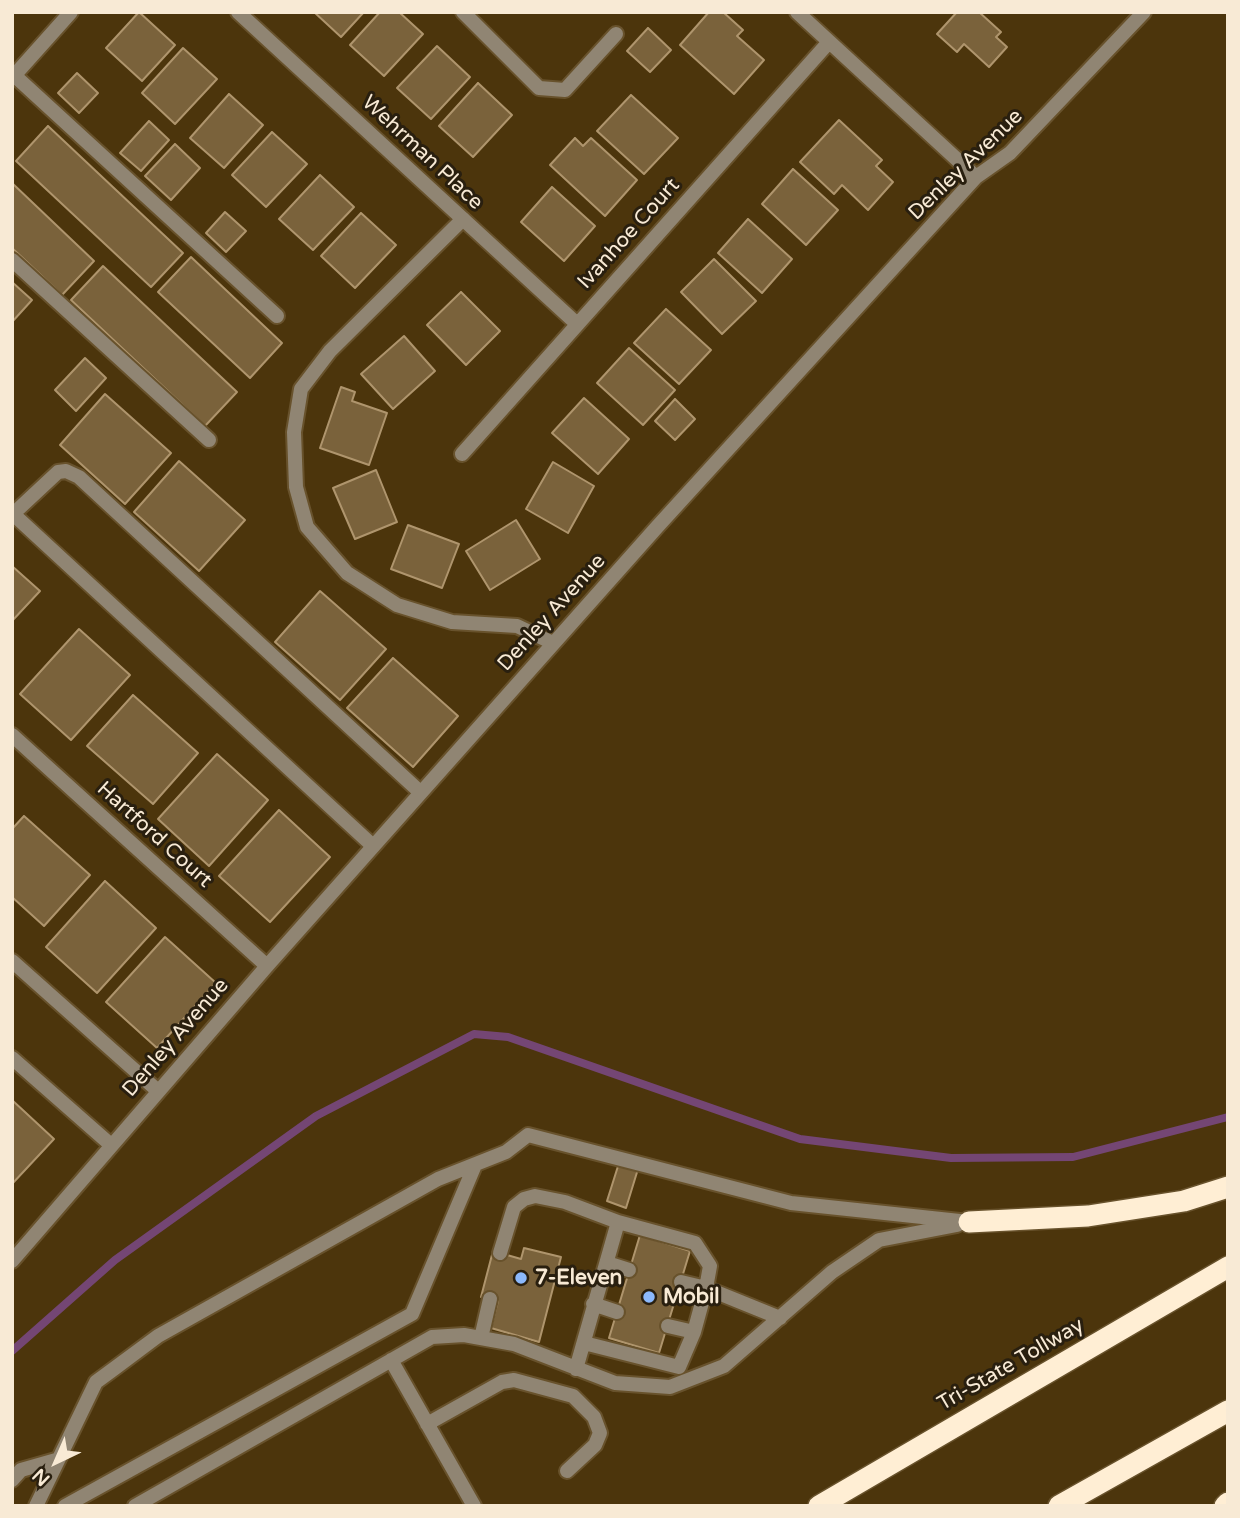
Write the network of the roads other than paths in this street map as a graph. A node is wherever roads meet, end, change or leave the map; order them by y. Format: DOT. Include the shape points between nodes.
graph roads {
  1 [pos="71,12"];
  2 [pos="238,12"];
  3 [pos="463,12"];
  4 [pos="797,12"];
  5 [pos="1144,12"];
  6 [pos="616,34"];
  7 [pos="829,42"];
  8 [pos="13,77"];
  9 [pos="976,177"];
  10 [pos="463,219"];
  11 [pos="12,260"];
  12 [pos="277,316"];
  13 [pos="577,324"];
  14 [pos="209,440"];
  15 [pos="462,454"];
  16 [pos="13,513"];
  17 [pos="553,643"];
  18 [pos="12,735"];
  19 [pos="421,792"];
  20 [pos="373,846"];
  21 [pos="12,961"];
  22 [pos="267,966"];
  23 [pos="12,1058"];
  24 [pos="158,1091"];
  25 [pos="111,1145"];
  26 [pos="475,1165"];
  27 [pos="1228,1187"];
  28 [pos="618,1222"];
  29 [pos="969,1222"];
  30 [pos="500,1253"];
  31 [pos="12,1261"];
  32 [pos="607,1263"];
  33 [pos="1228,1267"];
  34 [pos="629,1270"];
  35 [pos="681,1282"];
  36 [pos="706,1288"];
  37 [pos="490,1299"];
  38 [pos="593,1304"];
  39 [pos="617,1312"];
  40 [pos="780,1318"];
  41 [pos="668,1326"];
  42 [pos="694,1332"];
  43 [pos="481,1338"];
  44 [pos="584,1343"];
  45 [pos="391,1360"];
  46 [pos="576,1370"];
  47 [pos="1228,1411"];
  48 [pos="427,1424"];
  49 [pos="56,1460"];
  50 [pos="567,1471"];
  51 [pos="12,1480"];
  52 [pos="36,1506"];
  53 [pos="65,1506"];
  54 [pos="135,1506"];
  55 [pos="474,1506"];
  56 [pos="819,1506"];
  57 [pos="1059,1506"];
  1 -- 8 [label="street"];
  2 -- 10 [label="street, Wehrman Place"];
  3 -- 6 [label="street" via="540,88 565,90"];
  4 -- 7 [label="street"];
  5 -- 9 [label="street, Denley Avenue" via="1010,153"];
  7 -- 9 [label="street"];
  7 -- 13 [label="street, Ivanhoe Court"];
  8 -- 12 [label="street"];
  9 -- 17 [label="street, Denley Avenue"];
  10 -- 13 [label="street, Wehrman Place"];
  10 -- 17 [label="street" via="330,351 301,389 293,432 296,487 307,527 347,573 397,606 452,622 517,626"];
  11 -- 14 [label="street"];
  13 -- 15 [label="street, Ivanhoe Court"];
  16 -- 19 [label="street" via="58,472 79,477"];
  16 -- 20 [label="street"];
  17 -- 19 [label="street, Denley Avenue"];
  18 -- 22 [label="street, Hartford Court"];
  19 -- 20 [label="street, Denley Avenue"];
  20 -- 22 [label="street, Denley Avenue"];
  21 -- 24 [label="street"];
  22 -- 24 [label="street, Denley Avenue"];
  23 -- 25 [label="street"];
  24 -- 25 [label="street, Denley Avenue"];
  25 -- 31 [label="street, Denley Avenue"];
  26 -- 29 [label="street" via="506,1152 528,1135 791,1203"];
  26 -- 49 [label="street" via="438,1179 158,1336 96,1382"];
  26 -- 53 [label="street" via="412,1314"];
  27 -- 29 [label="highway" via="1184,1201 1088,1216"];
  28 -- 30 [label="street" via="565,1202 536,1196 523,1199 514,1208"];
  28 -- 32 [label="street"];
  28 -- 36 [label="street" via="695,1242 710,1266"];
  29 -- 40 [label="street" via="879,1241 832,1272"];
  32 -- 34 [label="street"];
  32 -- 38 [label="street"];
  33 -- 56 [label="highway, Tri-State Tollway"];
  35 -- 36 [label="street"];
  36 -- 40 [label="street"];
  36 -- 42 [label="street"];
  37 -- 43 [label="street"];
  38 -- 39 [label="street"];
  38 -- 44 [label="street"];
  40 -- 46 [label="street" via="724,1366 670,1387 615,1383"];
  41 -- 42 [label="street"];
  42 -- 44 [label="street" via="679,1367"];
  43 -- 45 [label="street" via="432,1337"];
  43 -- 46 [label="street" via="514,1344"];
  44 -- 46 [label="street"];
  45 -- 48 [label="street"];
  45 -- 54 [label="street"];
  47 -- 57 [label="highway"];
  48 -- 50 [label="street" via="502,1382 514,1380 573,1396 594,1417 600,1433 595,1446"];
  48 -- 55 [label="street"];
  49 -- 51 [label="street" via="21,1469"];
  49 -- 52 [label="street"];
}
